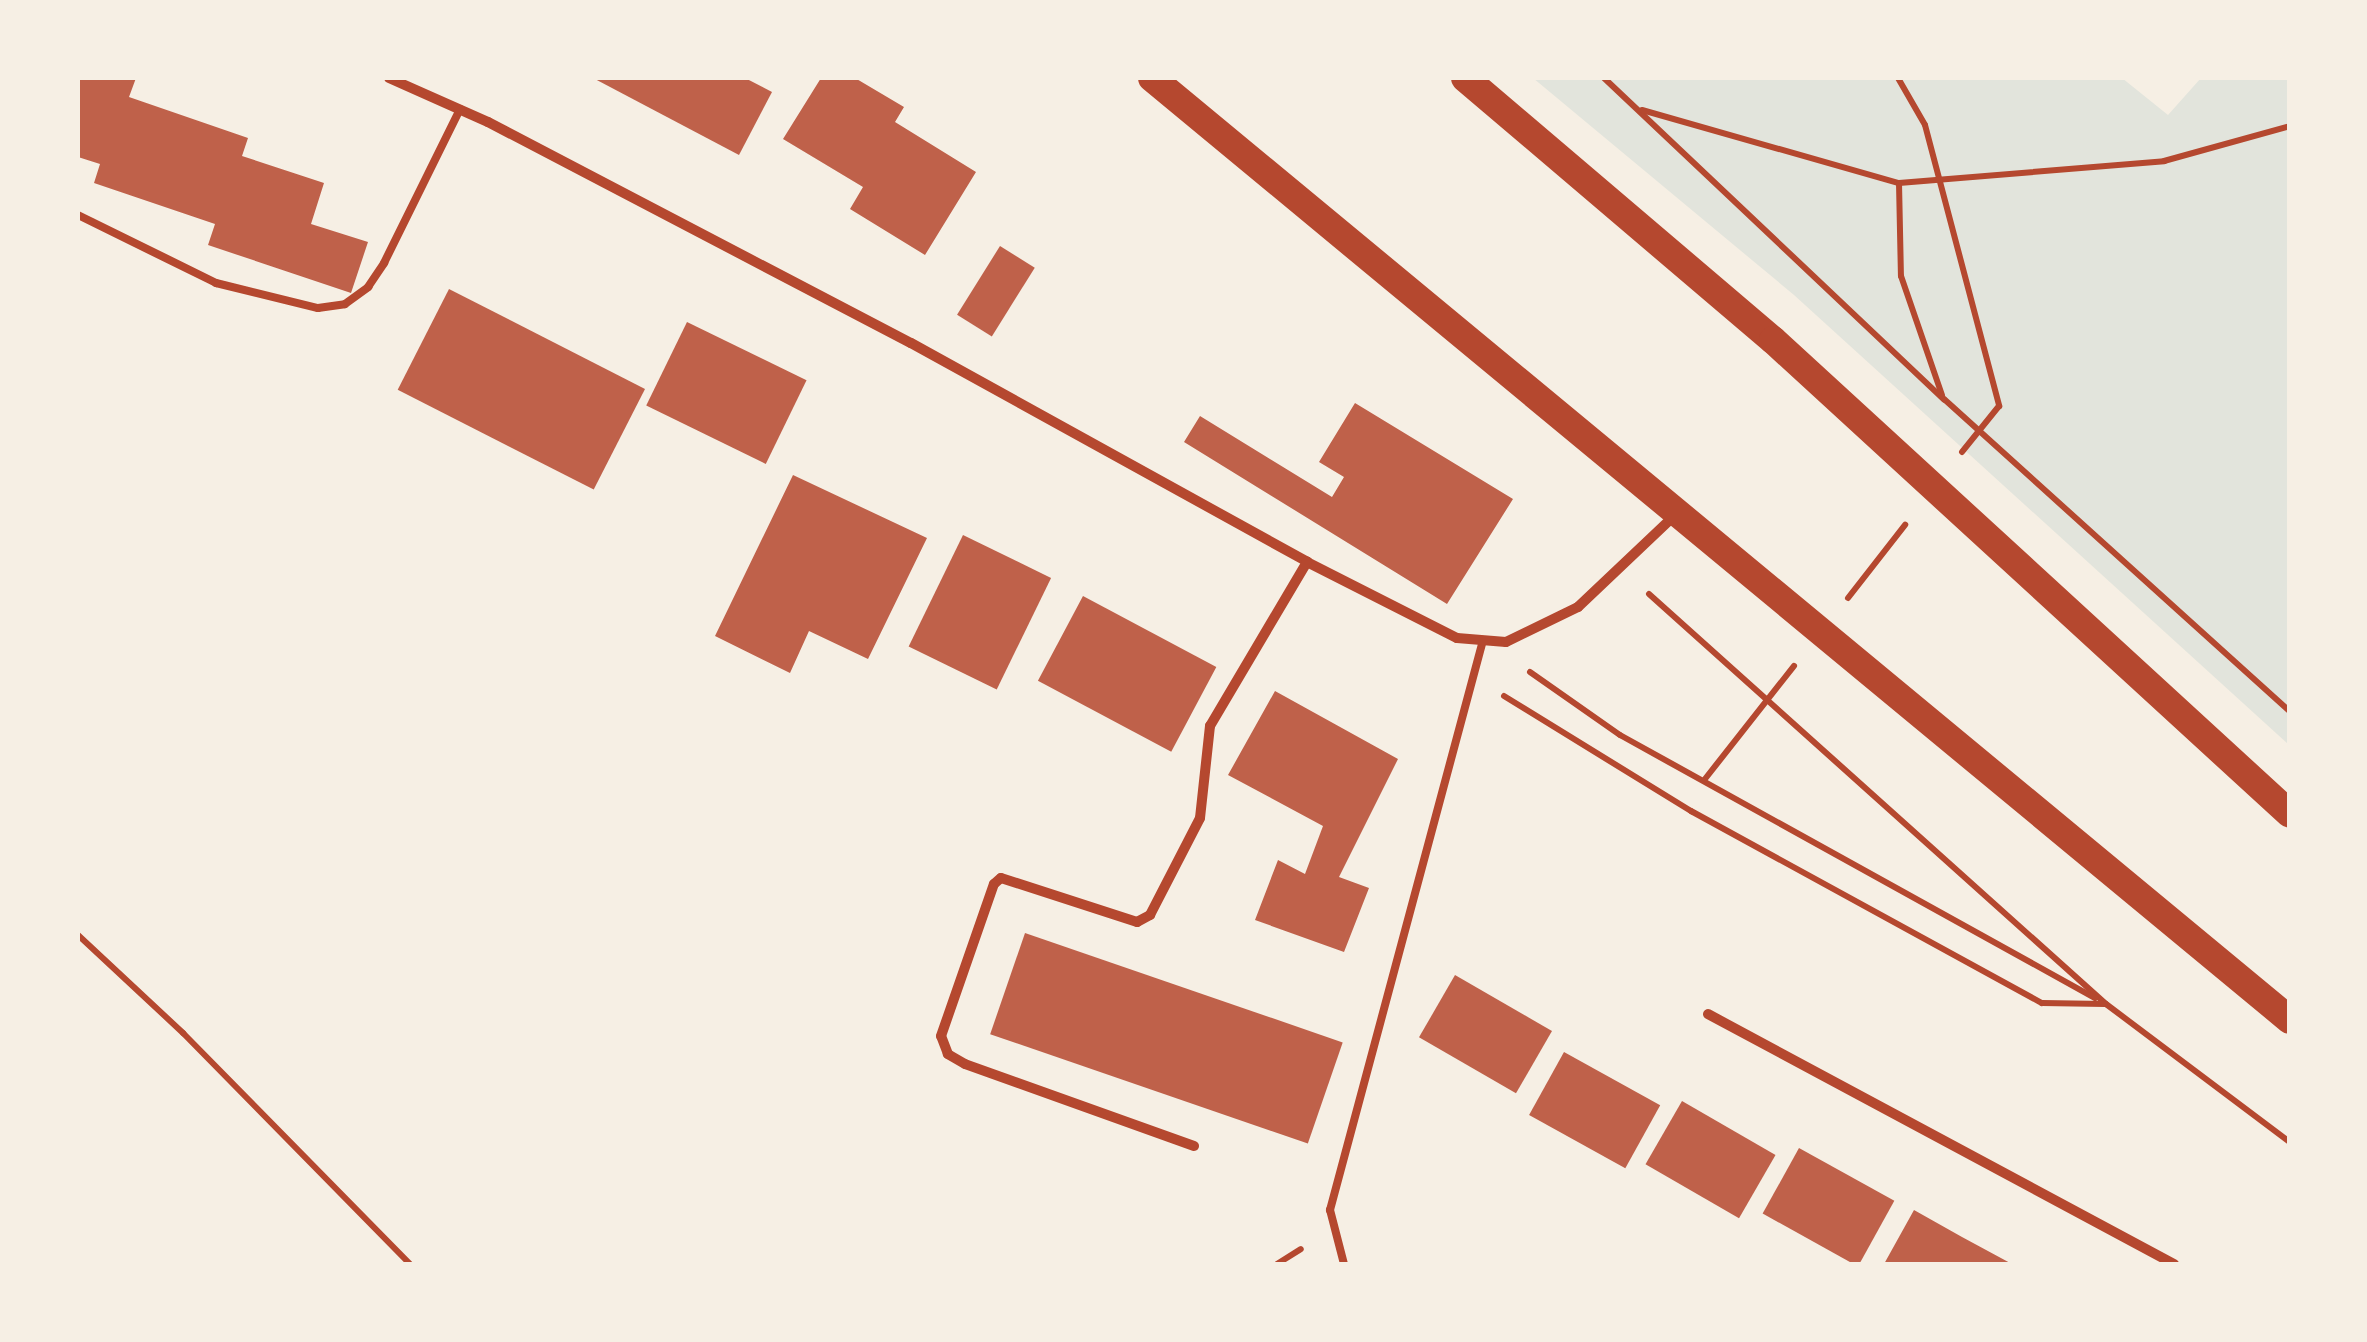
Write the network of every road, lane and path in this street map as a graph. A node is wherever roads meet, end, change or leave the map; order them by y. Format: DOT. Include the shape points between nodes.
graph roads {
  1 [pos="390,78"];
  2 [pos="1152,78"];
  3 [pos="1465,78"];
  4 [pos="1604,78"];
  5 [pos="1898,78"];
  6 [pos="460,109"];
  7 [pos="1641,110"];
  8 [pos="2290,126"];
  9 [pos="1941,179"];
  10 [pos="1899,183"];
  11 [pos="78,215"];
  12 [pos="1944,398"];
  13 [pos="1675,514"];
  14 [pos="1308,562"];
  15 [pos="1619,568"];
  16 [pos="1484,640"];
  17 [pos="1473,677"];
  18 [pos="2290,712"];
  19 [pos="2290,814"];
  20 [pos="78,935"];
  21 [pos="2106,1004"];
  22 [pos="1708,1014"];
  23 [pos="2290,1020"];
  24 [pos="2290,1142"];
  25 [pos="1194,1146"];
  26 [pos="410,1264"];
  27 [pos="1344,1264"];
  28 [pos="2174,1264"];
  1 -- 6 [label="street"];
  2 -- 13 [label="highway"];
  3 -- 19 [label="highway" via="1772,340"];
  4 -- 7 [label="path"];
  5 -- 9 [label="path" via="1925,125"];
  6 -- 11 [label="lane" via="384,263 346,304 318,308 216,283"];
  6 -- 14 [label="street" via="911,343"];
  7 -- 10 [label="path"];
  7 -- 12 [label="path"];
  8 -- 9 [label="path" via="2164,161"];
  9 -- 10 [label="path"];
  10 -- 12 [label="path" via="1901,276"];
  12 -- 18 [label="path"];
  13 -- 15 [label="street"];
  13 -- 23 [label="highway"];
  14 -- 16 [label="street" via="1457,638"];
  14 -- 25 [label="street" via="1210,726 1200,818 1150,915 1137,922 1001,878 941,1036 948,1054 965,1064"];
  15 -- 16 [label="street" via="1578,607 1506,642"];
  15 -- 21 [label="path"];
  16 -- 17 [label="lane"];
  16 -- 21 [label="path" via="1620,734"];
  17 -- 21 [label="path" via="1691,811 2042,1003"];
  17 -- 27 [label="lane" via="1330,1210"];
  20 -- 26 [label="path"];
  21 -- 24 [label="path"];
  22 -- 28 [label="street"];
}
